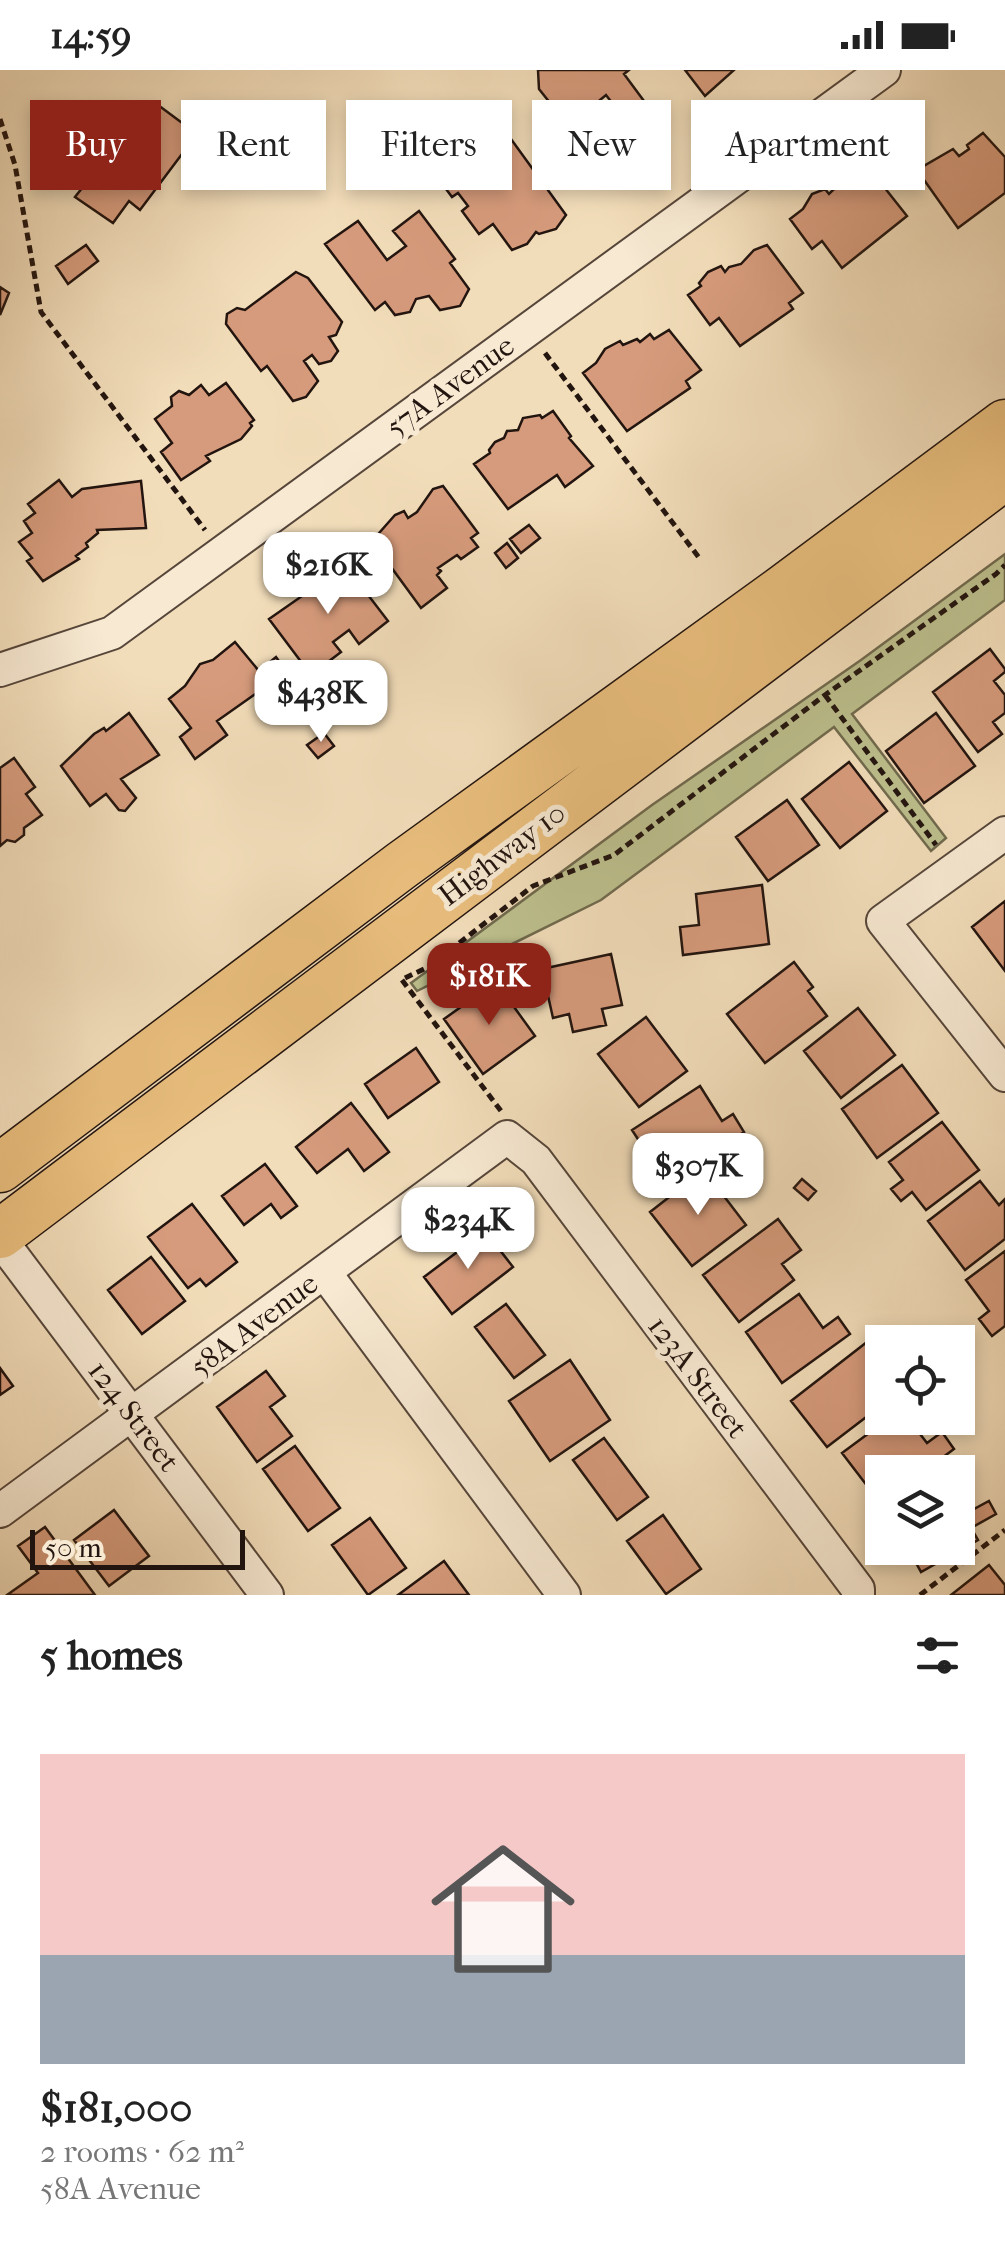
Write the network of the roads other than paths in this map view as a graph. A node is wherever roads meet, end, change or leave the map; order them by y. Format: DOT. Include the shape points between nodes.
graph roads {
  1 [pos="884,70"];
  2 [pos="1005,424"];
  3 [pos="1005,475"];
  4 [pos="0,670"];
  5 [pos="1005,833"];
  6 [pos="402,865"];
  7 [pos="1005,1075"];
  8 [pos="507,1137"];
  9 [pos="0,1168"];
  10 [pos="0,1234"];
  11 [pos="325,1273"];
  12 [pos="133,1415"];
  13 [pos="0,1511"];
  14 [pos="267,1595"];
  15 [pos="564,1595"];
  16 [pos="858,1595"];
  1 -- 4 [label="street, 57A Avenue" via="112,633"];
  2 -- 6 [label="highway, Highway 10"];
  3 -- 10 [label="highway, Highway 10"];
  5 -- 7 [label="street" via="884,921"];
  6 -- 9 [label="highway, Highway 10"];
  6 -- 10 [label="highway" via="383,909 23,1181"];
  8 -- 11 [label="street, 58A Avenue"];
  8 -- 16 [label="street, 123A Street" via="547,1151"];
  10 -- 12 [label="street, 124 Street"];
  11 -- 12 [label="street, 58A Avenue"];
  11 -- 15 [label="street"];
  12 -- 13 [label="street, 58A Avenue"];
  12 -- 14 [label="street, 124 Street"];
}
